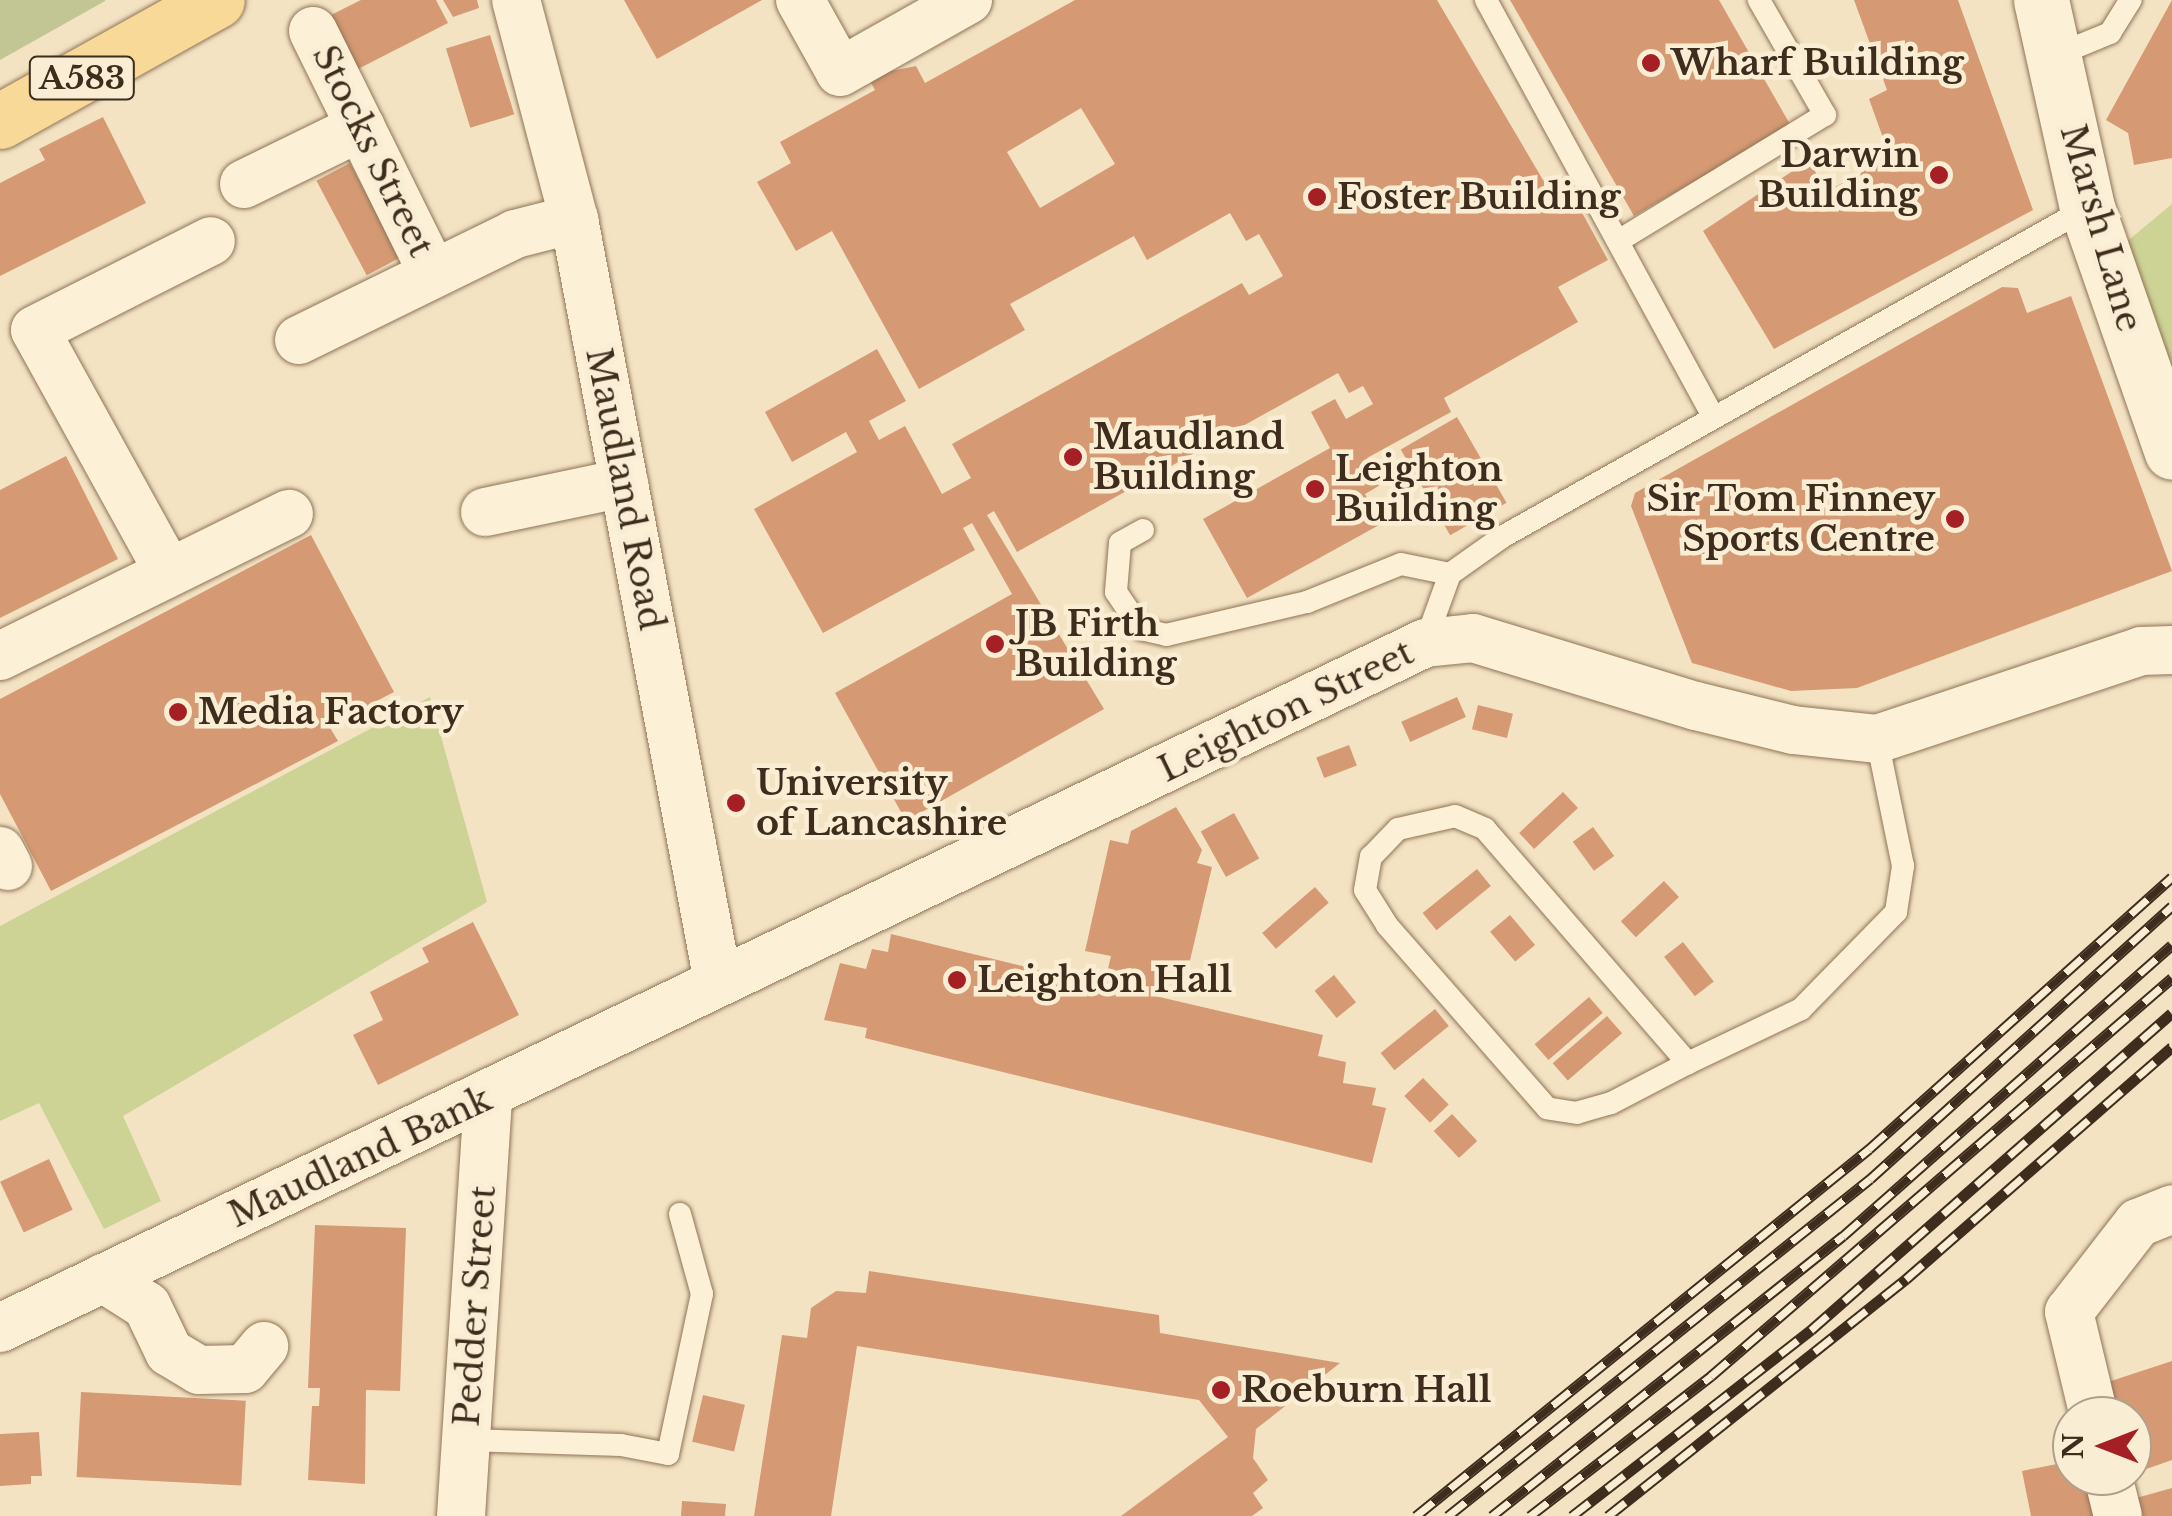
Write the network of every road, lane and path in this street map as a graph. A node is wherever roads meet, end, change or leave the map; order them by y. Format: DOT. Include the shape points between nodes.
graph roads {
  1 [pos="217,0"];
  2 [pos="516,0"];
  3 [pos="800,0"];
  4 [pos="968,0"];
  5 [pos="1486,0"];
  6 [pos="1759,0"];
  7 [pos="2040,0"];
  8 [pos="2132,0"];
  9 [pos="156,16"];
  10 [pos="313,31"];
  11 [pos="2054,56"];
  12 [pos="0,120"];
  13 [pos="360,127"];
  14 [pos="244,184"];
  15 [pos="2088,208"];
  16 [pos="574,219"];
  17 [pos="1620,240"];
  18 [pos="212,241"];
  19 [pos="432,272"];
  20 [pos="299,340"];
  21 [pos="1713,416"];
  22 [pos="2172,452"];
  23 [pos="624,483"];
  24 [pos="485,512"];
  25 [pos="289,514"];
  26 [pos="1143,530"];
  27 [pos="168,571"];
  28 [pos="1450,574"];
  29 [pos="1425,644"];
  30 [pos="2172,650"];
  31 [pos="0,656"];
  32 [pos="1877,739"];
  33 [pos="721,980"];
  34 [pos="1688,1062"];
  35 [pos="488,1095"];
  36 [pos="2172,1209"];
  37 [pos="680,1214"];
  38 [pos="104,1278"];
  39 [pos="0,1328"];
  40 [pos="264,1346"];
  41 [pos="2089,1396"];
  42 [pos="467,1440"];
  43 [pos="460,1516"];
  1 -- 9 [label="main road, A583"];
  2 -- 16 [label="street, Maudland Road"];
  3 -- 4 [label="street" via="840,72"];
  5 -- 17 [label="lane"];
  6 -- 17 [label="lane" via="1825,115"];
  7 -- 11 [label="street, Marsh Lane"];
  8 -- 11 [label="lane" via="2110,33"];
  9 -- 12 [label="main road, A583"];
  10 -- 13 [label="street, Stocks Street"];
  11 -- 15 [label="street, Marsh Lane"];
  13 -- 14 [label="street"];
  13 -- 19 [label="street, Stocks Street"];
  15 -- 21 [label="lane"];
  15 -- 22 [label="street, Marsh Lane"];
  16 -- 19 [label="street" via="515,234"];
  16 -- 23 [label="street, Maudland Road"];
  17 -- 21 [label="lane"];
  18 -- 27 [label="street" via="35,330"];
  19 -- 20 [label="street"];
  21 -- 28 [label="lane"];
  23 -- 24 [label="street"];
  23 -- 33 [label="street, Maudland Road"];
  25 -- 27 [label="street"];
  26 -- 28 [label="lane" via="1120,543 1116,592 1141,629 1166,636 1307,602 1401,564"];
  27 -- 31 [label="street"];
  28 -- 29 [label="lane"];
  29 -- 32 [label="street, Leighton Street" via="1473,638 1696,706 1793,730"];
  29 -- 33 [label="street, Leighton Street"];
  30 -- 32 [label="street, Leighton Street" via="2141,651"];
  32 -- 34 [label="lane" via="1903,866 1896,912 1801,1009"];
  33 -- 35 [label="street, Maudland Bank"];
  34 -- 34 [label="lane" via="1611,1102 1577,1113 1547,1108 1387,924 1366,890 1372,856 1398,828 1430,819 1455,816 1486,830"];
  35 -- 38 [label="street, Maudland Bank"];
  35 -- 42 [label="street, Pedder Street"];
  36 -- 41 [label="street" via="2138,1223 2068,1312"];
  37 -- 42 [label="lane" via="702,1294 668,1454 621,1445"];
  38 -- 39 [label="street, Maudland Bank"];
  38 -- 40 [label="street" via="146,1306 169,1352 198,1370 245,1369"];
  42 -- 43 [label="street, Pedder Street"];
}
